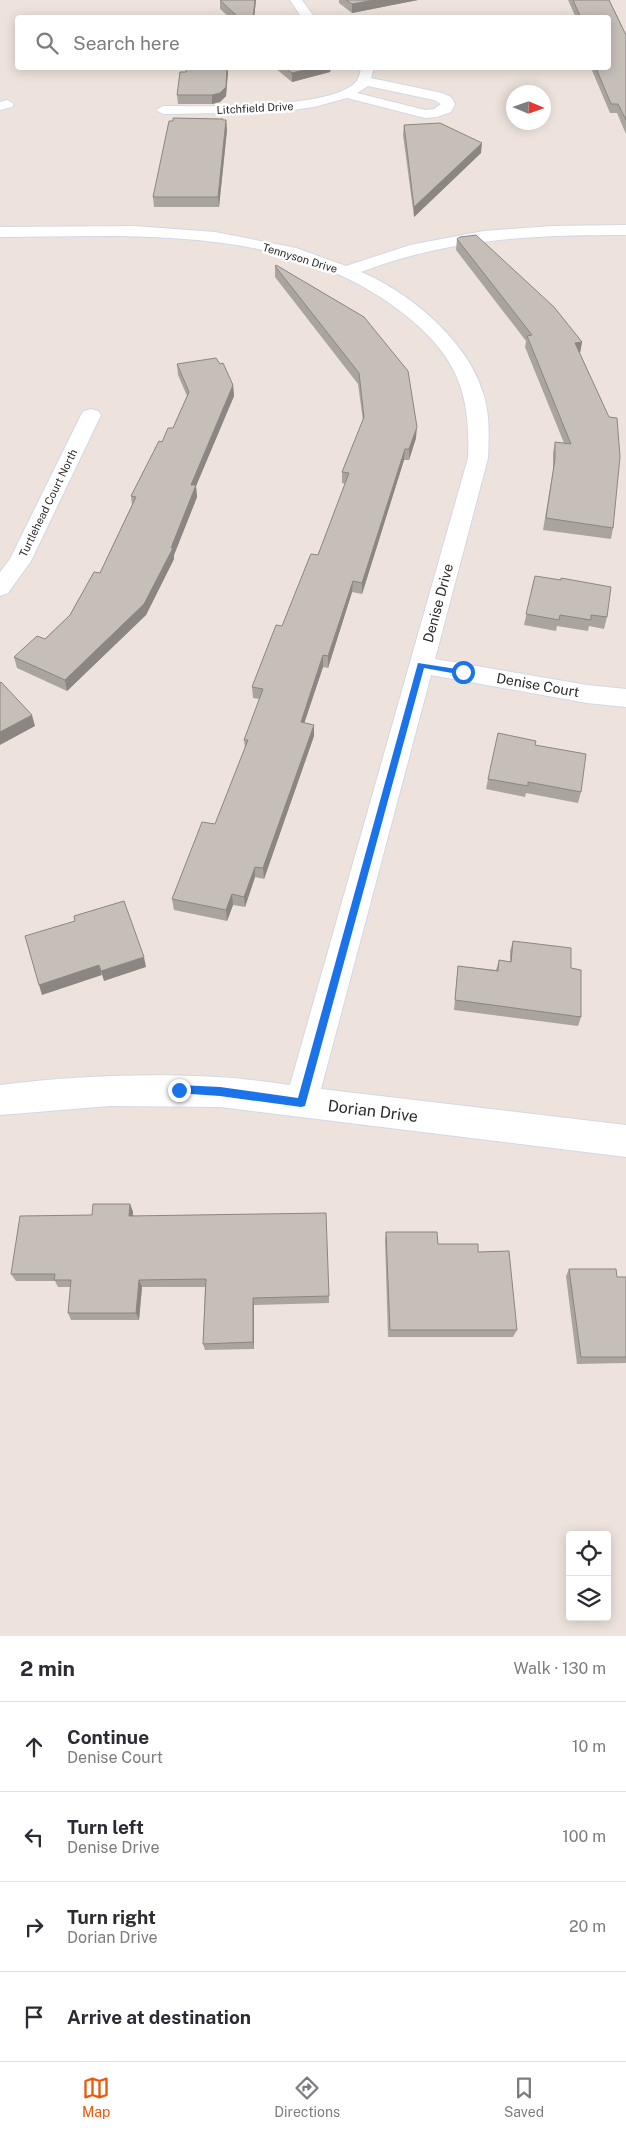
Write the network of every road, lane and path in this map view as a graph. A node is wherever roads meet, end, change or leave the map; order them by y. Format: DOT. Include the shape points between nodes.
graph roads {
  1 [pos="296,0"];
  2 [pos="306,15"];
  3 [pos="366,74"];
  4 [pos="346,94"];
  5 [pos="163,110"];
  6 [pos="626,230"];
  7 [pos="0,232"];
  8 [pos="345,272"];
  9 [pos="91,415"];
  10 [pos="0,588"];
  11 [pos="421,665"];
  12 [pos="626,698"];
  13 [pos="0,1100"];
  14 [pos="301,1103"];
  15 [pos="626,1141"];
  1 -- 2 [label="street"];
  3 -- 4 [label="street, Litchfield Drive"];
  3 -- 4 [label="street, Litchfield Drive" via="405,91 437,96 446,100 446,109 426,114"];
  4 -- 5 [label="street, Litchfield Drive" via="314,104 276,109"];
  6 -- 8 [label="street, Tennyson Drive" via="524,231 457,238 417,246"];
  7 -- 8 [label="street, Tennyson Drive" via="135,232 215,238 262,245"];
  8 -- 11 [label="street, Denise Drive" via="386,292 423,319 456,358 475,397 480,426 478,458"];
  9 -- 10 [label="street, Turtlehead Court North" via="20,561"];
  11 -- 12 [label="street, Denise Court"];
  11 -- 14 [label="street, Denise Drive"];
  13 -- 14 [label="street, Dorian Drive" via="102,1090 179,1090"];
  14 -- 15 [label="street, Dorian Drive"];
}
